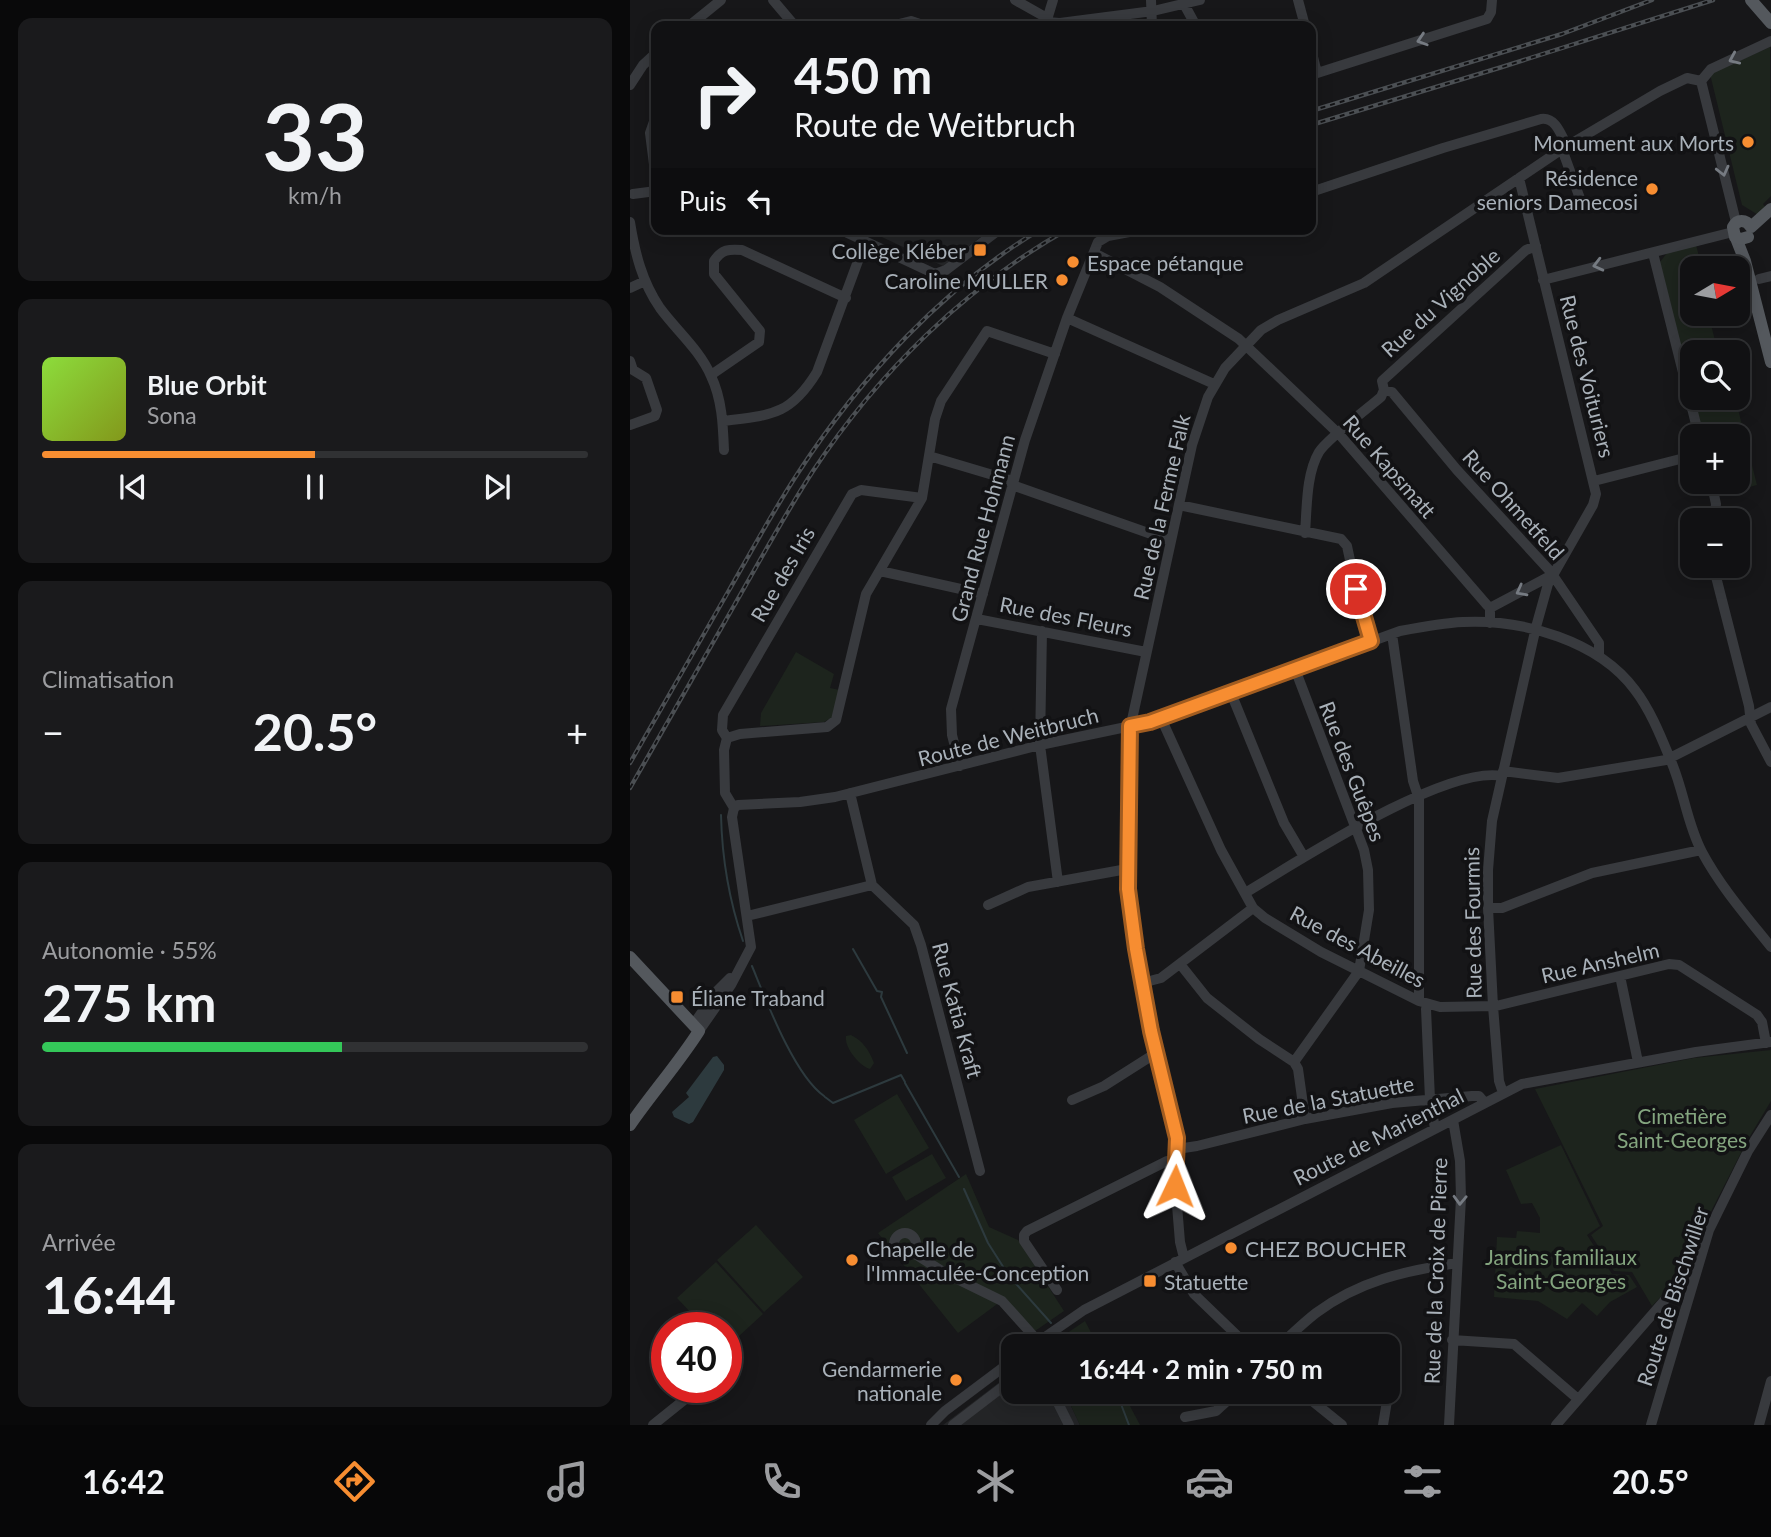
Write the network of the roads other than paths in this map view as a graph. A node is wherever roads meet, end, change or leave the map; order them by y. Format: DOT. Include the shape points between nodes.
graph roads {
  1 [pos="721,0"];
  2 [pos="774,0"];
  3 [pos="1015,0"];
  4 [pos="1053,0"];
  5 [pos="1200,0"];
  6 [pos="1298,0"];
  7 [pos="1492,0"];
  8 [pos="1751,0"];
  9 [pos="1759,0"];
  10 [pos="1184,4"];
  11 [pos="1152,5"];
  12 [pos="1771,11"];
  13 [pos="695,21"];
  14 [pos="790,21"];
  15 [pos="1045,21"];
  16 [pos="1046,21"];
  17 [pos="1070,21"];
  18 [pos="1193,21"];
  19 [pos="1304,21"];
  20 [pos="1771,23"];
  21 [pos="1771,41"];
  22 [pos="651,58"];
  23 [pos="1316,73"];
  24 [pos="1701,81"];
  25 [pos="630,85"];
  26 [pos="1565,148"];
  27 [pos="1519,178"];
  28 [pos="1316,190"];
  29 [pos="651,192"];
  30 [pos="631,194"];
  31 [pos="1582,204"];
  32 [pos="1771,209"];
  33 [pos="630,222"];
  34 [pos="1741,231"];
  35 [pos="851,235"];
  36 [pos="992,235"];
  37 [pos="1115,235"];
  38 [pos="865,242"];
  39 [pos="1536,246"];
  40 [pos="1094,253"];
  41 [pos="1653,253"];
  42 [pos="1771,276"];
  43 [pos="1543,279"];
  44 [pos="1759,279"];
  45 [pos="645,281"];
  46 [pos="630,288"];
  47 [pos="846,298"];
  48 [pos="1067,318"];
  49 [pos="1245,345"];
  50 [pos="1055,354"];
  51 [pos="1771,362"];
  52 [pos="631,367"];
  53 [pos="711,375"];
  54 [pos="1214,384"];
  55 [pos="1384,390"];
  56 [pos="723,421"];
  57 [pos="1696,424"];
  58 [pos="630,425"];
  59 [pos="1339,434"];
  60 [pos="724,450"];
  61 [pos="929,456"];
  62 [pos="1680,459"];
  63 [pos="1594,481"];
  64 [pos="1013,483"];
  65 [pos="922,498"];
  66 [pos="1179,505"];
  67 [pos="1306,533"];
  68 [pos="1171,541"];
  69 [pos="880,571"];
  70 [pos="1552,575"];
  71 [pos="1716,578"];
  72 [pos="983,594"];
  73 [pos="1490,608"];
  74 [pos="977,619"];
  75 [pos="1490,623"];
  76 [pos="1042,631"];
  77 [pos="1537,631"];
  78 [pos="1392,634"];
  79 [pos="1371,641"];
  80 [pos="1146,652"];
  81 [pos="1600,656"];
  82 [pos="1295,669"];
  83 [pos="1231,693"];
  84 [pos="1771,708"];
  85 [pos="1161,718"];
  86 [pos="1749,719"];
  87 [pos="1130,726"];
  88 [pos="727,738"];
  89 [pos="1040,745"];
  90 [pos="1670,759"];
  91 [pos="1771,762"];
  92 [pos="960,766"];
  93 [pos="1503,773"];
  94 [pos="850,793"];
  95 [pos="1418,797"];
  96 [pos="734,808"];
  97 [pos="1356,828"];
  98 [pos="1701,850"];
  99 [pos="1304,857"];
  100 [pos="1127,869"];
  101 [pos="1058,882"];
  102 [pos="872,886"];
  103 [pos="1245,893"];
  104 [pos="988,905"];
  105 [pos="1253,908"];
  106 [pos="1488,908"];
  107 [pos="747,916"];
  108 [pos="1771,947"];
  109 [pos="630,959"];
  110 [pos="1180,964"];
  111 [pos="1359,971"];
  112 [pos="1620,976"];
  113 [pos="1142,983"];
  114 [pos="1424,1003"];
  115 [pos="1493,1006"];
  116 [pos="694,1031"];
  117 [pos="1768,1042"];
  118 [pos="1156,1054"];
  119 [pos="1294,1062"];
  120 [pos="1638,1062"];
  121 [pos="1503,1093"];
  122 [pos="1430,1099"];
  123 [pos="1072,1100"];
  124 [pos="1485,1103"];
  125 [pos="1771,1115"];
  126 [pos="1306,1119"];
  127 [pos="1453,1119"];
  128 [pos="630,1125"];
  129 [pos="1435,1129"];
  130 [pos="1767,1132"];
  131 [pos="1177,1149"];
  132 [pos="1176,1161"];
  133 [pos="980,1171"];
  134 [pos="912,1252"];
  135 [pos="1180,1260"];
  136 [pos="1457,1263"];
  137 [pos="1695,1277"];
  138 [pos="1057,1290"];
  139 [pos="1028,1334"];
  140 [pos="1048,1334"];
  141 [pos="1236,1334"];
  142 [pos="1292,1334"];
  143 [pos="1452,1340"];
  144 [pos="1001,1369"];
  145 [pos="1771,1381"];
  146 [pos="1001,1388"];
  147 [pos="1578,1399"];
  148 [pos="680,1403"];
  149 [pos="1058,1404"];
  150 [pos="1224,1404"];
  151 [pos="1316,1404"];
  152 [pos="1386,1404"];
  153 [pos="945,1411"];
  154 [pos="1185,1417"];
  155 [pos="653,1425"];
  156 [pos="922,1425"];
  157 [pos="931,1425"];
  158 [pos="953,1425"];
  159 [pos="1069,1425"];
  160 [pos="1342,1425"];
  161 [pos="1383,1425"];
  162 [pos="1449,1425"];
  163 [pos="1556,1425"];
  164 [pos="1651,1425"];
  165 [pos="1759,1425"];
  1 -- 13 [label="street"];
  2 -- 14 [label="street"];
  3 -- 15 [label="street"];
  4 -- 16 [label="street"];
  5 -- 10 [label="street"];
  6 -- 19 [label="street"];
  7 -- 23 [label="street, one-way" via="1487,19"];
  8 -- 20 [label="main road"];
  9 -- 12 [label="main road"];
  10 -- 11 [label="street"];
  10 -- 18 [label="street"];
  11 -- 17 [label="street"];
  21 -- 24 [label="street, Rue de la Ferme Falk, one-way" via="1711,69"];
  22 -- 25 [label="street"];
  24 -- 26 [label="street, Rue de la Ferme Falk" via="1683,79"];
  24 -- 34 [label="street, one-way"];
  26 -- 27 [label="street, Rue de la Ferme Falk"];
  26 -- 28 [label="street" via="1554,122 1541,119"];
  26 -- 31 [label="street"];
  27 -- 39 [label="street, Rue des Voituriers"];
  27 -- 49 [label="street, Rue de la Ferme Falk" via="1364,283 1278,320"];
  29 -- 30 [label="street"];
  32 -- 34 [label="main road"];
  33 -- 45 [label="street"];
  34 -- 41 [label="street"];
  34 -- 51 [label="main road"];
  35 -- 38 [label="street"];
  36 -- 38 [label="street" via="937,274"];
  37 -- 40 [label="street" via="1098,242"];
  38 -- 47 [label="street"];
  39 -- 43 [label="street, Rue des Voituriers"];
  39 -- 55 [label="street, Rue du Vignoble" via="1526,250 1382,381"];
  40 -- 48 [label="street, Grand Rue Hohmann"];
  40 -- 49 [label="street, Rue Kapsmatt" via="1188,303"];
  41 -- 43 [label="street, one-way"];
  41 -- 57 [label="street"];
  42 -- 44 [label="street"];
  43 -- 63 [label="street, Rue des Voituriers"];
  45 -- 46 [label="street"];
  45 -- 53 [label="street"];
  47 -- 53 [label="street" via="742,250 723,251 714,261 714,274 761,338"];
  47 -- 56 [label="street" via="817,372 792,405"];
  48 -- 50 [label="street, Grand Rue Hohmann"];
  48 -- 54 [label="street"];
  49 -- 54 [label="street, Rue de la Ferme Falk"];
  49 -- 59 [label="street, Rue Kapsmatt"];
  50 -- 61 [label="street" via="987,331 941,401"];
  50 -- 64 [label="street, Grand Rue Hohmann"];
  52 -- 58 [label="street" via="646,378 657,410 655,416"];
  53 -- 56 [label="street"];
  54 -- 66 [label="street, Rue de la Ferme Falk" via="1195,433"];
  55 -- 59 [label="street, Rue du Vignoble"];
  55 -- 70 [label="street, Rue Ohmetfeld" via="1392,392"];
  56 -- 60 [label="street"];
  59 -- 67 [label="street, Rue du Vignoble" via="1320,451 1313,469"];
  59 -- 73 [label="street, Rue Kapsmatt"];
  61 -- 64 [label="street"];
  61 -- 65 [label="street"];
  62 -- 63 [label="street"];
  63 -- 70 [label="street, Rue des Voituriers" via="1593,505"];
  64 -- 68 [label="street"];
  64 -- 72 [label="street, Grand Rue Hohmann"];
  65 -- 69 [label="street"];
  65 -- 88 [label="street, Rue des Iris" via="861,490 852,494 723,715 722,730"];
  66 -- 67 [label="street"];
  66 -- 68 [label="street, Rue de la Ferme Falk"];
  67 -- 79 [label="street" via="1341,539 1347,546"];
  68 -- 80 [label="street, Rue de la Ferme Falk"];
  69 -- 72 [label="street"];
  69 -- 88 [label="street" via="866,594 836,720 827,727"];
  70 -- 73 [label="street, one-way"];
  70 -- 77 [label="street, Rue des Voituriers"];
  70 -- 81 [label="street, Rue Ohmetfeld" via="1599,643"];
  71 -- 86 [label="street"];
  72 -- 74 [label="street, Grand Rue Hohmann"];
  73 -- 75 [label="street"];
  74 -- 76 [label="street, Rue des Fleurs"];
  74 -- 92 [label="street, Grand Rue Hohmann" via="951,709"];
  75 -- 77 [label="street, Route de Weitbruch"];
  75 -- 78 [label="street, Route de Weitbruch" via="1437,624"];
  76 -- 80 [label="street, Rue des Fleurs"];
  76 -- 89 [label="street"];
  77 -- 81 [label="street, Route de Weitbruch"];
  77 -- 93 [label="street, Rue des Fourmis"];
  78 -- 79 [label="street, Route de Weitbruch"];
  78 -- 95 [label="street"];
  79 -- 82 [label="street, Route de Weitbruch"];
  80 -- 87 [label="street, Rue de la Ferme Falk"];
  81 -- 90 [label="street, Route de Weitbruch" via="1637,692"];
  82 -- 83 [label="street, Route de Weitbruch"];
  82 -- 97 [label="street, Rue des Guêpes"];
  83 -- 85 [label="street, Route de Weitbruch"];
  83 -- 99 [label="street" via="1284,823"];
  84 -- 86 [label="street"];
  85 -- 87 [label="street, Route de Weitbruch"];
  85 -- 103 [label="street, Rue des Abeilles"];
  86 -- 90 [label="street"];
  86 -- 91 [label="street"];
  87 -- 89 [label="street, Route de Weitbruch"];
  87 -- 100 [label="street, Rue de la Ferme Falk"];
  88 -- 96 [label="street" via="725,793"];
  89 -- 92 [label="street, Route de Weitbruch"];
  89 -- 101 [label="street"];
  90 -- 93 [label="street" via="1558,778"];
  90 -- 98 [label="street, Route de Weitbruch"];
  92 -- 94 [label="street, Route de Weitbruch"];
  93 -- 95 [label="street" via="1454,782"];
  93 -- 106 [label="street, Rue des Fourmis" via="1489,846"];
  94 -- 96 [label="street, Route de Weitbruch"];
  94 -- 102 [label="street"];
  95 -- 97 [label="street"];
  95 -- 114 [label="street"];
  96 -- 107 [label="street"];
  97 -- 99 [label="street"];
  97 -- 111 [label="street, Rue des Guêpes" via="1368,870 1369,910"];
  98 -- 106 [label="street" via="1592,873 1502,908"];
  98 -- 108 [label="street, Route de Weitbruch"];
  99 -- 103 [label="street"];
  100 -- 101 [label="street"];
  100 -- 113 [label="street, Rue de la Ferme Falk"];
  101 -- 104 [label="street" via="1028,887"];
  102 -- 107 [label="street"];
  102 -- 133 [label="street, Rue Katia Kraft" via="914,925"];
  103 -- 105 [label="street, Rue des Abeilles"];
  105 -- 110 [label="street"];
  105 -- 111 [label="street, Rue des Abeilles"];
  106 -- 115 [label="street, Rue des Fourmis"];
  107 -- 116 [label="street" via="751,947 731,985"];
  109 -- 116 [label="main road"];
  110 -- 113 [label="street" via="1161,978"];
  110 -- 119 [label="street" via="1207,998"];
  111 -- 114 [label="street, Rue des Abeilles"];
  111 -- 119 [label="street"];
  112 -- 115 [label="street, Rue Anshelm"];
  112 -- 117 [label="street, Rue Anshelm" via="1679,965 1757,1015"];
  112 -- 120 [label="street"];
  113 -- 118 [label="street, Rue de la Ferme Falk"];
  114 -- 115 [label="street, Rue des Abeilles"];
  114 -- 122 [label="street"];
  115 -- 121 [label="street, Rue des Fourmis"];
  116 -- 128 [label="main road" via="672,1072"];
  117 -- 120 [label="street, Route de Marienthal"];
  118 -- 123 [label="street"];
  118 -- 131 [label="street, Rue de la Ferme Falk"];
  119 -- 126 [label="street"];
  120 -- 121 [label="street, Route de Marienthal" via="1530,1082"];
  121 -- 124 [label="street, Route de Marienthal"];
  122 -- 124 [label="street, Rue de la Statuette" via="1479,1096"];
  122 -- 126 [label="street, Rue de la Statuette"];
  122 -- 129 [label="street"];
  124 -- 127 [label="street, Route de Marienthal"];
  125 -- 130 [label="street, Route de Bischwiller"];
  126 -- 131 [label="street, Rue de la Statuette"];
  127 -- 129 [label="street, Route de Marienthal"];
  127 -- 136 [label="street, Rue de la Croix de Pierre, one-way" via="1461,1173"];
  129 -- 135 [label="street, Route de Marienthal"];
  130 -- 137 [label="street, Route de Bischwiller" via="1733,1181 1709,1230"];
  131 -- 132 [label="street, Rue de la Ferme Falk"];
  132 -- 135 [label="street, Rue de la Ferme Falk"];
  132 -- 138 [label="street" via="1167,1161 1027,1231 1024,1241"];
  134 -- 139 [label="street" via="998,1298"];
  135 -- 140 [label="street, Route de Marienthal"];
  135 -- 141 [label="street" via="1194,1294"];
  136 -- 142 [label="street" via="1395,1273 1361,1286 1315,1313"];
  136 -- 143 [label="street, Rue de la Croix de Pierre"];
  137 -- 147 [label="street" via="1684,1278"];
  137 -- 164 [label="street, Route de Bischwiller"];
  143 -- 147 [label="street" via="1514,1344"];
  143 -- 162 [label="street, Rue de la Croix de Pierre"];
  144 -- 153 [label="street"];
  145 -- 165 [label="street"];
  146 -- 158 [label="street"];
  147 -- 163 [label="street"];
  148 -- 155 [label="street"];
  149 -- 159 [label="street"];
  150 -- 154 [label="street" via="1216,1411"];
  151 -- 160 [label="street"];
  152 -- 161 [label="street"];
  153 -- 156 [label="street"];
  153 -- 157 [label="street"];
}
